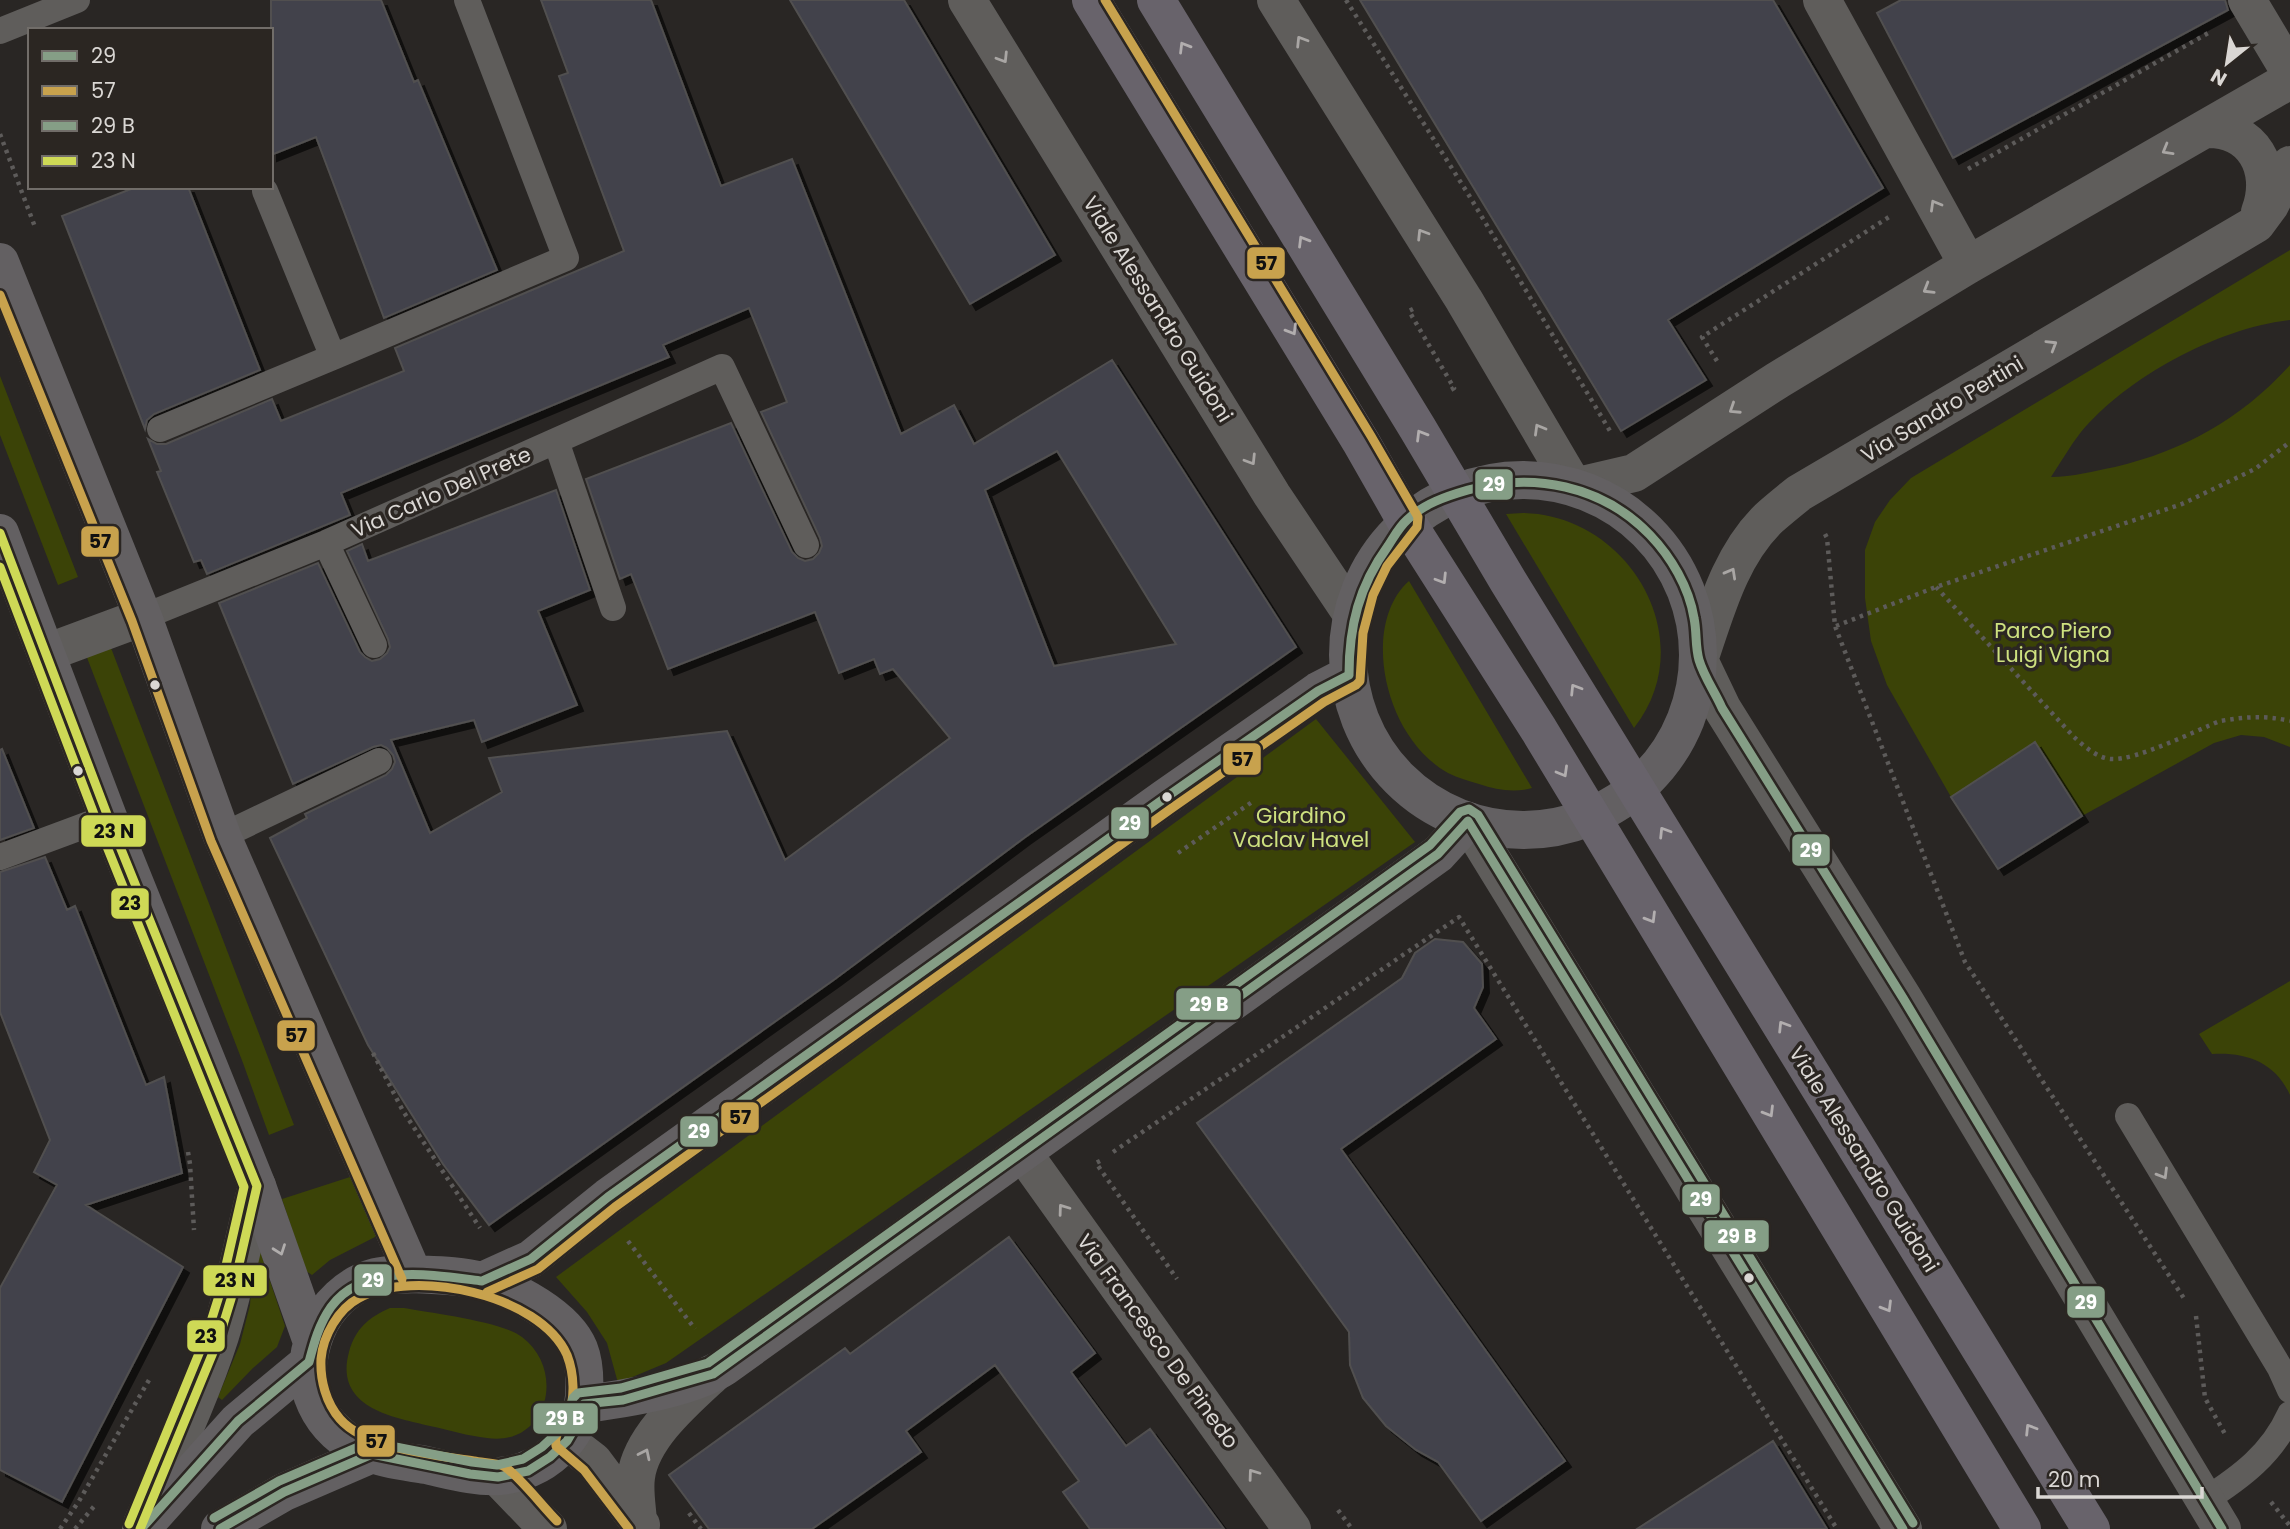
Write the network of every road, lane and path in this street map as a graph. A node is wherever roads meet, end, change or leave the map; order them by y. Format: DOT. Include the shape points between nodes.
graph roads {
  1 [pos="77,0"];
  2 [pos="467,0"];
  3 [pos="967,0"];
  4 [pos="1091,0"];
  5 [pos="1156,0"];
  6 [pos="1276,0"];
  7 [pos="1346,0"];
  8 [pos="1822,0"];
  9 [pos="2248,0"];
  10 [pos="0,31"];
  11 [pos="2290,72"];
  12 [pos="2290,80"];
  13 [pos="2205,129"];
  14 [pos="0,134"];
  15 [pos="2290,165"];
  16 [pos="265,191"];
  17 [pos="2256,223"];
  18 [pos="40,238"];
  19 [pos="0,262"];
  20 [pos="1968,265"];
  21 [pos="332,357"];
  22 [pos="160,429"];
  23 [pos="1613,436"];
  24 [pos="556,441"];
  25 [pos="2290,442"];
  26 [pos="1574,487"];
  27 [pos="1456,494"];
  28 [pos="1406,521"];
  29 [pos="1822,530"];
  30 [pos="0,533"];
  31 [pos="326,543"];
  32 [pos="806,545"];
  33 [pos="1936,587"];
  34 [pos="613,608"];
  35 [pos="1353,615"];
  36 [pos="143,617"];
  37 [pos="1835,626"];
  38 [pos="374,645"];
  39 [pos="46,653"];
  40 [pos="1699,660"];
  41 [pos="1349,674"];
  42 [pos="2290,721"];
  43 [pos="379,761"];
  44 [pos="1637,789"];
  45 [pos="108,817"];
  46 [pos="1590,818"];
  47 [pos="1468,821"];
  48 [pos="222,836"];
  49 [pos="0,857"];
  50 [pos="372,1051"];
  51 [pos="2128,1115"];
  52 [pos="185,1139"];
  53 [pos="1023,1153"];
  54 [pos="1096,1163"];
  55 [pos="257,1186"];
  56 [pos="194,1238"];
  57 [pos="486,1238"];
  58 [pos="413,1274"];
  59 [pos="482,1281"];
  60 [pos="310,1352"];
  61 [pos="154,1370"];
  62 [pos="713,1374"];
  63 [pos="2290,1390"];
  64 [pos="583,1404"];
  65 [pos="2290,1414"];
  66 [pos="567,1441"];
  67 [pos="372,1454"];
  68 [pos="2254,1465"];
  69 [pos="498,1477"];
  70 [pos="2213,1514"];
  71 [pos="641,1525"];
  72 [pos="2290,1526"];
  73 [pos="60,1529"];
  74 [pos="140,1529"];
  75 [pos="220,1529"];
  76 [pos="548,1529"];
  77 [pos="1292,1529"];
  78 [pos="1837,1529"];
  79 [pos="1903,1529"];
  80 [pos="2022,1529"];
  81 [pos="2091,1529"];
  1 -- 10 [label="lane"];
  2 -- 21 [label="lane" via="566,258"];
  3 -- 35 [label="street, Viale Alessandro Guidoni, one-way" via="1265,484"];
  4 -- 28 [label="main road, one-way"];
  27 -- 5 [label="main road, Viale Alessandro Guidoni, one-way"];
  26 -- 6 [label="street, one-way" via="1464,300"];
  7 -- 23 [label="path"];
  20 -- 8 [label="street, one-way"];
  9 -- 11 [label="street"];
  12 -- 13 [label="street"];
  13 -- 17 [label="street" via="2220,128 2239,137 2258,155 2267,181"];
  13 -- 20 [label="street, one-way"];
  14 -- 18 [label="path"];
  15 -- 17 [label="street, Via Sandro Pertini"];
  16 -- 21 [label="lane"];
  40 -- 17 [label="street, Via Sandro Pertini, one-way" via="1727,579 1746,546 1799,493"];
  19 -- 36 [label="main road"];
  20 -- 26 [label="street, one-way" via="1634,473"];
  21 -- 22 [label="lane"];
  24 -- 31 [label="lane, Via Carlo Del Prete"];
  24 -- 32 [label="lane, Via Carlo Del Prete" via="722,367"];
  24 -- 34 [label="lane, Via Carlo Del Prete"];
  25 -- 33 [label="path" via="2255,469 2182,504"];
  26 -- 27 [label="main road" via="1515,481 1485,484"];
  26 -- 40 [label="main road" via="1625,513 1668,556 1694,614"];
  27 -- 28 [label="main road" via="1428,505"];
  44 -- 27 [label="main road, Viale Alessandro Guidoni, one-way"];
  28 -- 35 [label="main road" via="1374,563"];
  28 -- 46 [label="main road, one-way"];
  29 -- 37 [label="path" via="1828,538"];
  30 -- 39 [label="main road"];
  31 -- 36 [label="lane, Via Carlo Del Prete"];
  31 -- 38 [label="lane, Via Carlo Del Prete"];
  33 -- 37 [label="path"];
  33 -- 42 [label="path" via="2074,737 2097,755 2127,757 2220,721 2271,716"];
  35 -- 41 [label="main road"];
  36 -- 39 [label="street, Via Carlo Del Prete"];
  36 -- 48 [label="main road"];
  37 -- 68 [label="path" via="1965,962 2197,1318 2205,1398"];
  39 -- 45 [label="main road"];
  40 -- 44 [label="main road" via="1687,720 1673,748"];
  40 -- 70 [label="street" via="1722,708 1903,998"];
  41 -- 47 [label="main road" via="1362,723 1391,771 1434,805"];
  41 -- 59 [label="main road" via="1154,806 608,1197 531,1259"];
  43 -- 48 [label="lane"];
  44 -- 46 [label="main road"];
  81 -- 44 [label="main road, Viale Alessandro Guidoni, one-way"];
  45 -- 49 [label="lane"];
  45 -- 55 [label="main road"];
  46 -- 47 [label="main road" via="1547,829 1515,830"];
  46 -- 80 [label="main road, one-way"];
  47 -- 53 [label="main road" via="1438,854"];
  47 -- 79 [label="street"];
  48 -- 58 [label="main road"];
  50 -- 57 [label="path" via="403,1111"];
  51 -- 63 [label="lane, one-way"];
  52 -- 56 [label="path"];
  53 -- 62 [label="main road"];
  77 -- 53 [label="street, Via Francesco De Pinedo, one-way"];
  54 -- 78 [label="path" via="1459,917"];
  55 -- 60 [label="main road, one-way"];
  55 -- 74 [label="street" via="219,1338"];
  58 -- 59 [label="main road"];
  58 -- 60 [label="main road" via="376,1277 351,1287 320,1322"];
  59 -- 64 [label="main road" via="537,1305 562,1325 579,1348 585,1374"];
  60 -- 67 [label="main road" via="312,1393 324,1419 341,1437"];
  60 -- 74 [label="main road" via="238,1421"];
  61 -- 73 [label="path"];
  62 -- 64 [label="main road" via="653,1393"];
  71 -- 62 [label="street, one-way" via="636,1476 641,1460 668,1417"];
  64 -- 66 [label="main road"];
  65 -- 68 [label="lane" via="2283,1430"];
  66 -- 69 [label="main road" via="528,1471"];
  66 -- 71 [label="street" via="593,1461"];
  67 -- 69 [label="main road"];
  67 -- 75 [label="main road" via="284,1492"];
  68 -- 70 [label="lane"];
  68 -- 72 [label="path"];
  69 -- 76 [label="street"];
}
